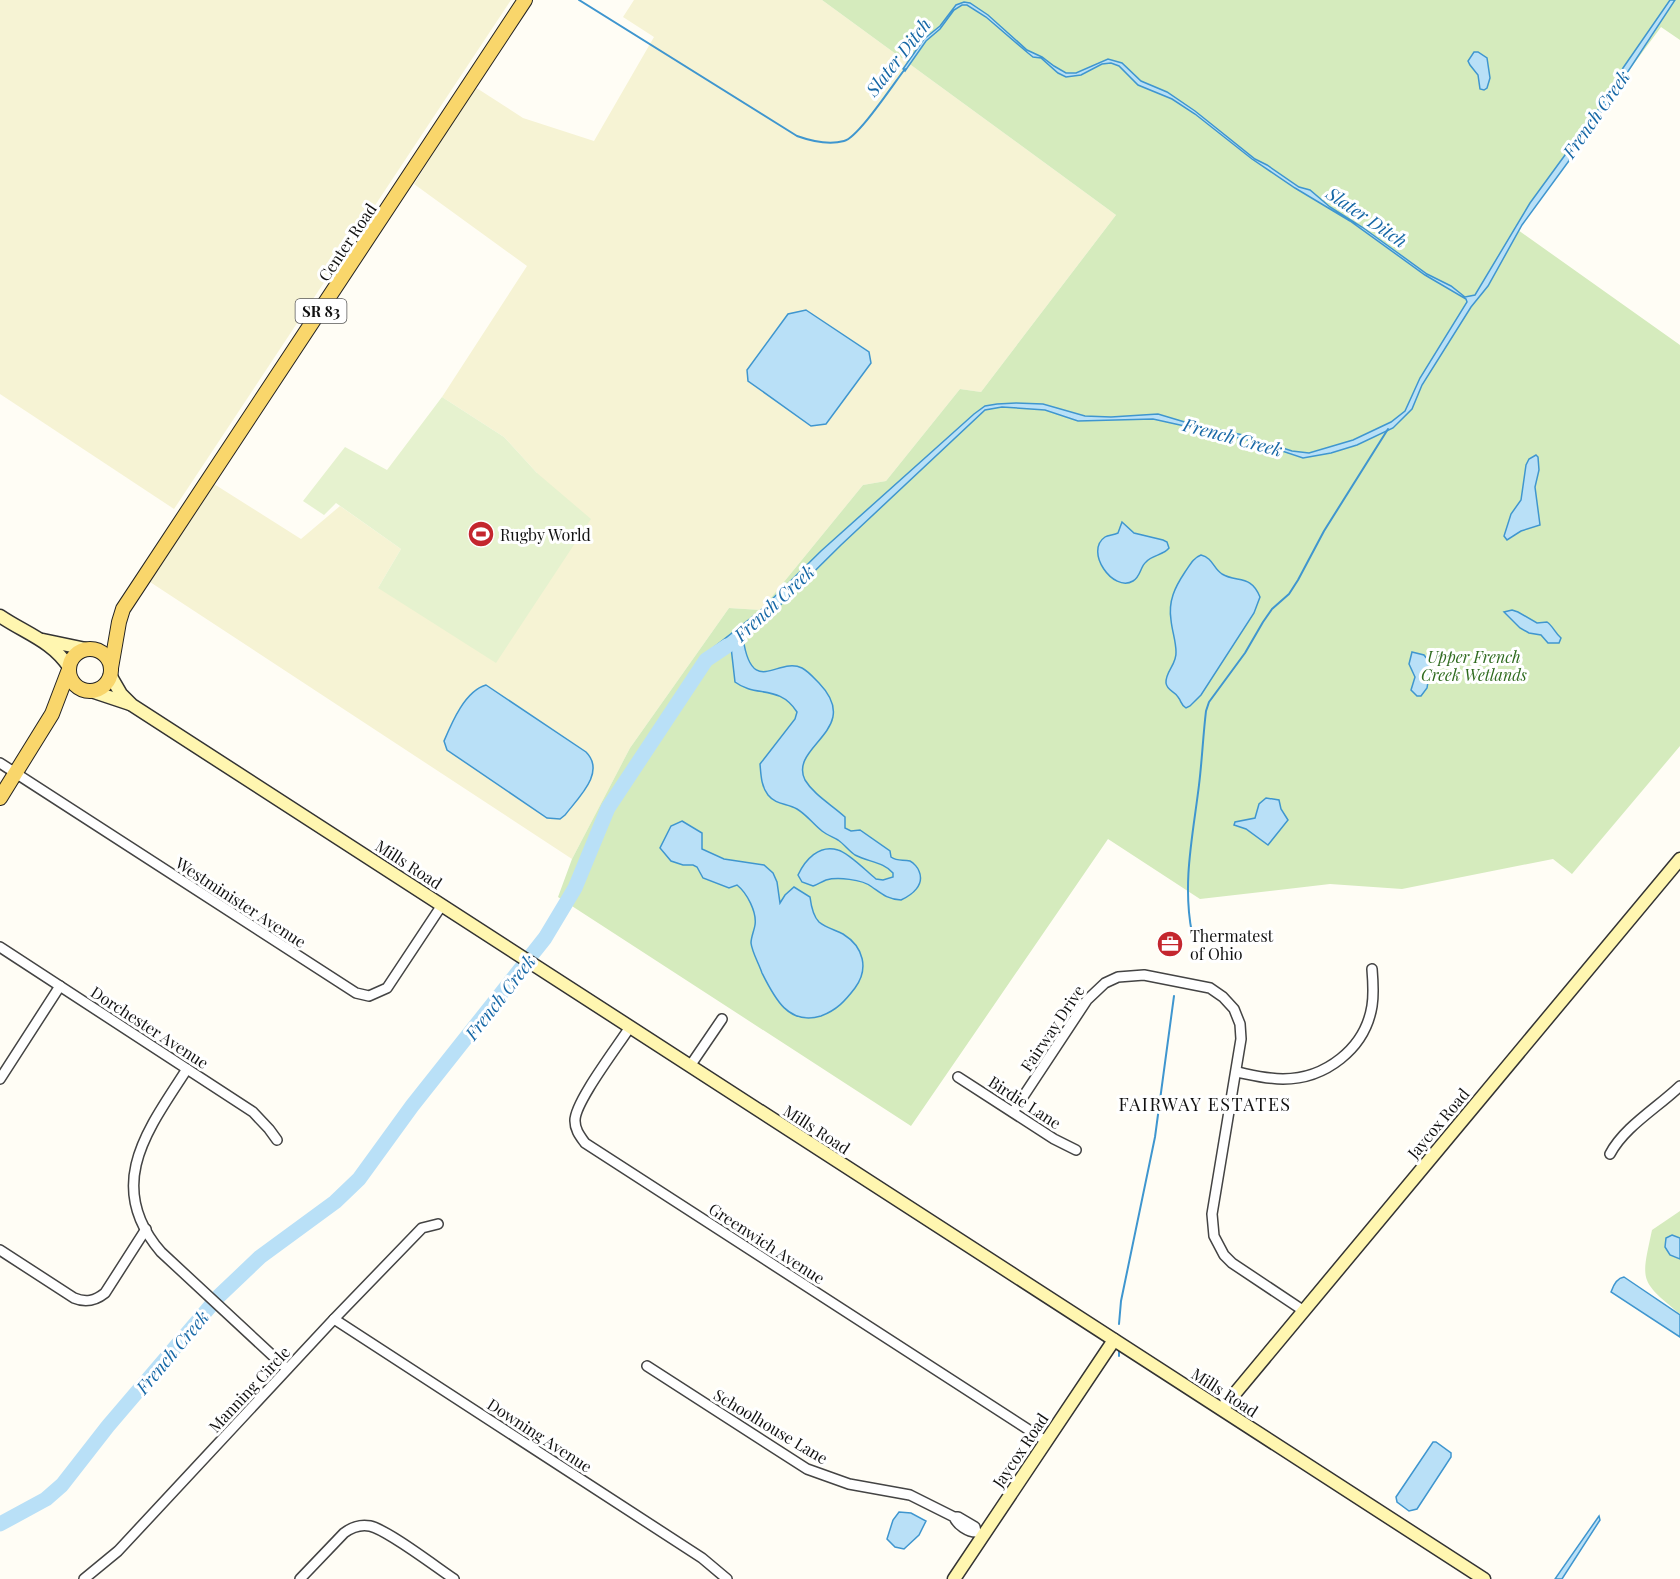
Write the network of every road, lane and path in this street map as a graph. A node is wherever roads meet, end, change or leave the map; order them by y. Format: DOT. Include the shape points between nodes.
graph roads {
  1 [pos="525,0"];
  2 [pos="0,616"];
  3 [pos="119,622"];
  4 [pos="42,640"];
  5 [pos="89,649"];
  6 [pos="69,670"];
  7 [pos="111,671"];
  8 [pos="88,691"];
  9 [pos="132,705"];
  10 [pos="52,714"];
  11 [pos="0,763"];
  12 [pos="16,773"];
  13 [pos="0,798"];
  14 [pos="1680,859"];
  15 [pos="442,905"];
  16 [pos="0,947"];
  17 [pos="1372,969"];
  18 [pos="60,986"];
  19 [pos="722,1019"];
  20 [pos="630,1027"];
  21 [pos="690,1066"];
  22 [pos="187,1069"];
  23 [pos="1237,1072"];
  24 [pos="958,1077"];
  25 [pos="0,1079"];
  26 [pos="1680,1086"];
  27 [pos="1013,1112"];
  28 [pos="277,1140"];
  29 [pos="1076,1150"];
  30 [pos="1610,1154"];
  31 [pos="438,1224"];
  32 [pos="146,1230"];
  33 [pos="0,1250"];
  34 [pos="1304,1311"];
  35 [pos="334,1319"];
  36 [pos="1114,1340"];
  37 [pos="647,1366"];
  38 [pos="287,1369"];
  39 [pos="1222,1409"];
  40 [pos="1046,1441"];
  41 [pos="979,1534"];
  42 [pos="84,1579"];
  43 [pos="300,1579"];
  44 [pos="454,1579"];
  45 [pos="727,1579"];
  46 [pos="954,1579"];
  47 [pos="1484,1579"];
  1 -- 3 [label="main road, Center Road / SR 83" via="123,609"];
  2 -- 4 [label="street"];
  3 -- 5 [label="main road, Center Road / SR 83" via="106,638"];
  3 -- 7 [label="main road, Center Road / SR 83"];
  4 -- 5 [label="street"];
  4 -- 6 [label="street" via="59,654"];
  5 -- 6 [label="main road" via="74,656"];
  5 -- 7 [label="main road" via="105,655"];
  6 -- 8 [label="main road" via="74,684"];
  6 -- 10 [label="main road"];
  7 -- 8 [label="main road" via="104,686"];
  7 -- 9 [label="street, Mills Road" via="118,691"];
  8 -- 9 [label="street, Mills Road"];
  8 -- 10 [label="main road" via="69,698"];
  9 -- 15 [label="street, Mills Road"];
  10 -- 12 [label="main road"];
  11 -- 12 [label="street, Westminister Avenue"];
  12 -- 13 [label="main road"];
  12 -- 15 [label="street, Westminister Avenue" via="356,993 369,996 387,988"];
  14 -- 34 [label="street, Jaycox Road"];
  15 -- 20 [label="street, Mills Road"];
  16 -- 18 [label="street, Dorchester Avenue"];
  17 -- 23 [label="street" via="1373,1004 1369,1018 1360,1037 1342,1058 1299,1077 1278,1079"];
  18 -- 22 [label="street, Dorchester Avenue"];
  18 -- 25 [label="street"];
  19 -- 21 [label="street"];
  20 -- 21 [label="street, Mills Road"];
  20 -- 40 [label="street, Greenwich Avenue" via="579,1106 575,1121 585,1143"];
  21 -- 36 [label="street, Mills Road"];
  22 -- 28 [label="street, Dorchester Avenue" via="253,1112"];
  22 -- 32 [label="street" via="139,1151 134,1192"];
  23 -- 27 [label="street, Fairway Drive" via="1240,1024 1223,997 1204,986 1128,975 1111,979 1092,994"];
  23 -- 34 [label="street, Fairway Drive" via="1212,1214 1214,1236 1227,1259"];
  24 -- 27 [label="street, Birdie Lane"];
  26 -- 30 [label="street" via="1620,1136"];
  27 -- 29 [label="street, Birdie Lane"];
  31 -- 35 [label="street, Manning Circle" via="422,1228"];
  32 -- 33 [label="street" via="105,1293 87,1301 74,1298"];
  32 -- 38 [label="street" via="161,1252"];
  34 -- 39 [label="street, Jaycox Road"];
  35 -- 38 [label="street, Manning Circle"];
  35 -- 45 [label="street, Downing Avenue" via="702,1558"];
  36 -- 39 [label="street, Mills Road"];
  36 -- 40 [label="street, Jaycox Road"];
  37 -- 41 [label="street, Schoolhouse Lane" via="814,1473 910,1495"];
  38 -- 42 [label="street, Manning Circle" via="118,1551"];
  39 -- 47 [label="street, Mills Road"];
  40 -- 41 [label="street, Jaycox Road"];
  41 -- 46 [label="street, Jaycox Road"];
  43 -- 44 [label="street" via="344,1533 363,1525 380,1529"];
}
